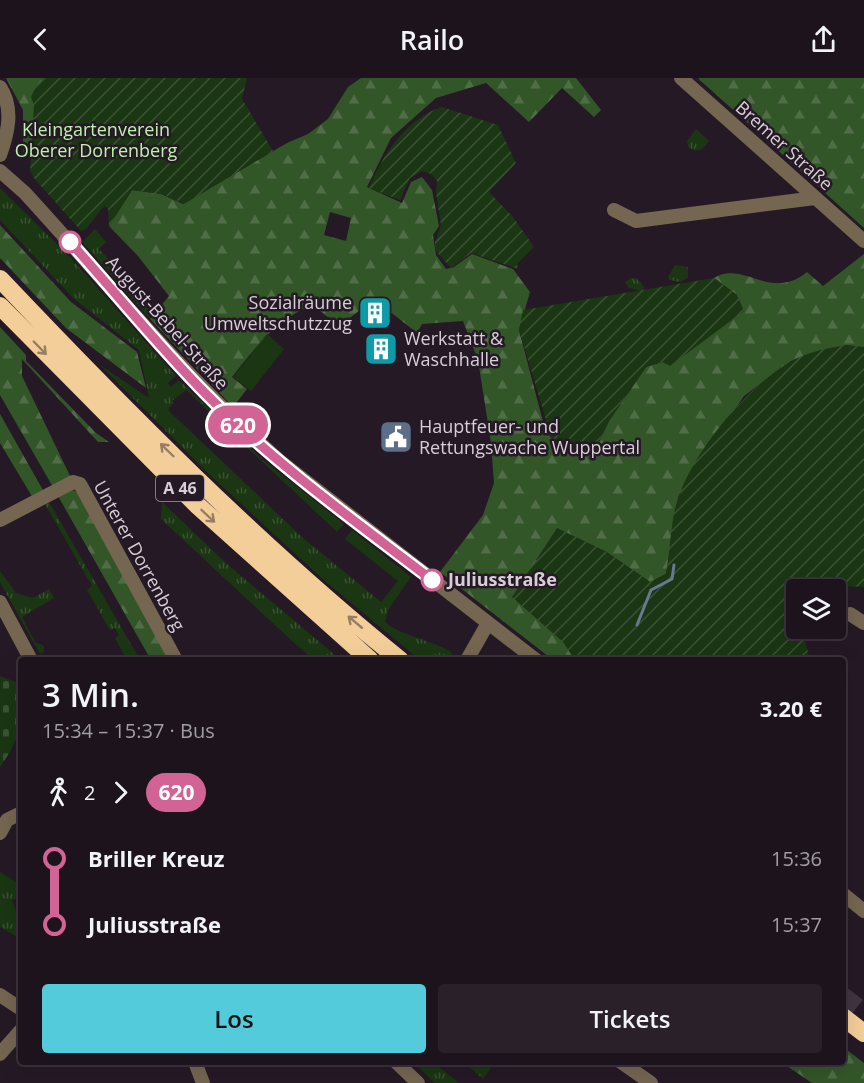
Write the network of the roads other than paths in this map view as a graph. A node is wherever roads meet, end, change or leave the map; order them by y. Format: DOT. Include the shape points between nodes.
graph roads {
  1 [pos="681,78"];
  2 [pos="0,87"];
  3 [pos="0,155"];
  4 [pos="0,171"];
  5 [pos="815,198"];
  6 [pos="614,210"];
  7 [pos="864,241"];
  8 [pos="0,279"];
  9 [pos="0,306"];
  10 [pos="0,520"];
  11 [pos="0,602"];
  12 [pos="850,614"];
  13 [pos="488,623"];
  14 [pos="864,623"];
  15 [pos="29,657"];
  16 [pos="174,657"];
  17 [pos="367,657"];
  18 [pos="397,657"];
  19 [pos="469,657"];
  20 [pos="532,657"];
  21 [pos="18,814"];
  22 [pos="0,833"];
  23 [pos="846,896"];
  24 [pos="864,910"];
  25 [pos="0,995"];
  26 [pos="18,1007"];
  27 [pos="846,1019"];
  28 [pos="18,1033"];
  29 [pos="864,1033"];
  30 [pos="0,1054"];
  31 [pos="196,1065"];
  32 [pos="399,1065"];
  33 [pos="625,1065"];
  34 [pos="203,1083"];
  35 [pos="418,1083"];
  36 [pos="651,1083"];
  1 -- 5 [label="street, Bremer Straße"];
  2 -- 3 [label="street" via="6,97 8,116"];
  4 -- 13 [label="street, August-Bebel-Straße" via="25,193 184,371 244,430"];
  5 -- 6 [label="street" via="636,221"];
  5 -- 7 [label="street, Bremer Straße"];
  18 -- 8 [label="highway, A 46, one-way" via="219,499"];
  9 -- 17 [label="highway, A 46, one-way" via="198,506"];
  10 -- 16 [label="street, Unterer Dorrenberg" via="68,485 80,484"];
  11 -- 15 [label="street"];
  12 -- 14 [label="street"];
  13 -- 19 [label="street"];
  13 -- 20 [label="street, August-Bebel-Straße"];
  21 -- 22 [label="street" via="7,820"];
  23 -- 24 [label="street"];
  25 -- 26 [label="street"];
  27 -- 29 [label="highway"];
  28 -- 30 [label="street"];
  31 -- 34 [label="street"];
  32 -- 35 [label="street"];
  33 -- 36 [label="street"];
}
